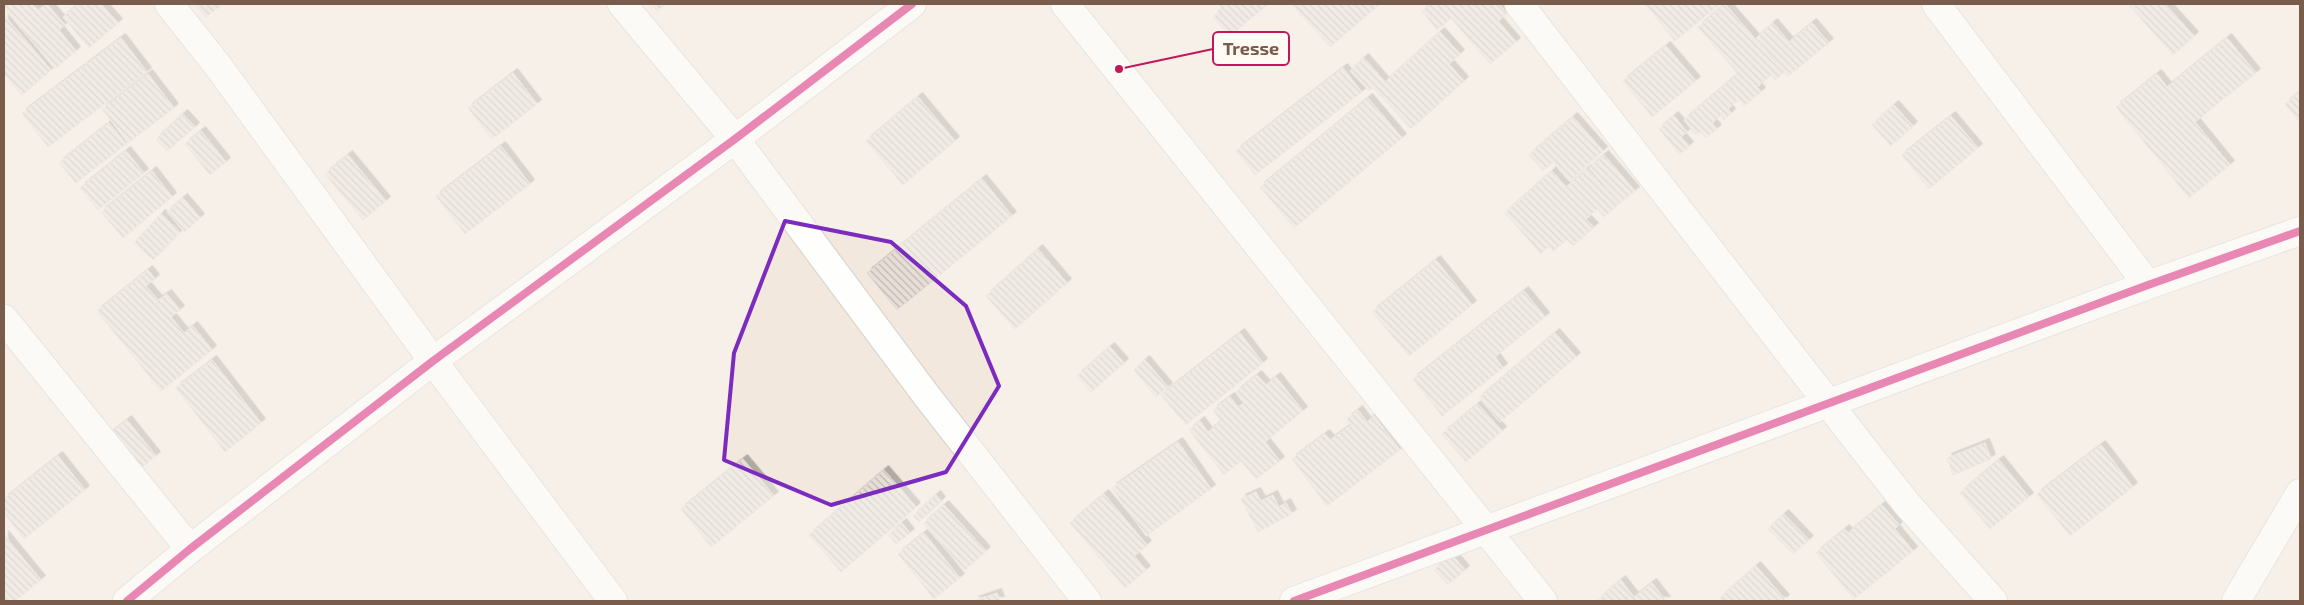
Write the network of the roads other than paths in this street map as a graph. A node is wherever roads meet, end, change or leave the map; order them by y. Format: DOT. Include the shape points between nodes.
graph roads {
  1 [pos="169,4"];
  2 [pos="622,4"];
  3 [pos="912,4"];
  4 [pos="1064,4"];
  5 [pos="1519,4"];
  6 [pos="1936,4"];
  7 [pos="735,139"];
  8 [pos="2300,232"];
  9 [pos="2148,285"];
  10 [pos="4,319"];
  11 [pos="433,360"];
  12 [pos="1829,402"];
  13 [pos="2300,493"];
  14 [pos="1485,529"];
  15 [pos="190,549"];
  16 [pos="127,601"];
  17 [pos="613,601"];
  18 [pos="1087,601"];
  19 [pos="1294,601"];
  20 [pos="1543,601"];
  21 [pos="1993,601"];
  22 [pos="2236,601"];
  1 -- 11 [label="street"];
  2 -- 7 [label="street"];
  3 -- 7 [label="street"];
  4 -- 14 [label="street"];
  5 -- 12 [label="street"];
  6 -- 9 [label="street"];
  7 -- 11 [label="street"];
  7 -- 18 [label="street" via="926,395"];
  8 -- 9 [label="street"];
  9 -- 12 [label="street"];
  10 -- 15 [label="street"];
  11 -- 15 [label="street"];
  11 -- 17 [label="street"];
  12 -- 14 [label="street"];
  12 -- 21 [label="street" via="1907,504"];
  13 -- 22 [label="street"];
  14 -- 19 [label="street"];
  14 -- 20 [label="street"];
  15 -- 16 [label="street"];
}
